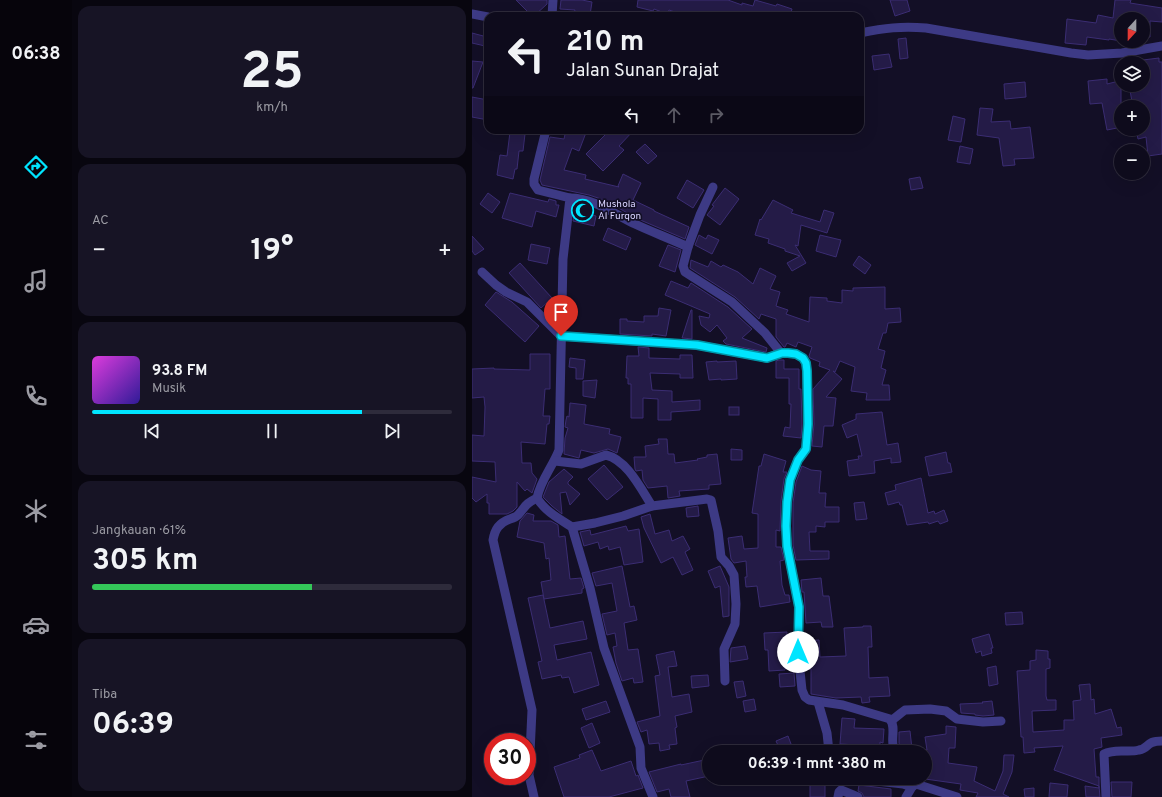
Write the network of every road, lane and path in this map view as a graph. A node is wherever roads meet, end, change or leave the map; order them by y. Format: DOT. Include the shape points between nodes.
graph roads {
  1 [pos="553,0"];
  2 [pos="552,12"];
  3 [pos="472,14"];
  4 [pos="484,16"];
  5 [pos="864,32"];
  6 [pos="1162,46"];
  7 [pos="545,134"];
  8 [pos="713,187"];
  9 [pos="570,198"];
  10 [pos="688,247"];
  11 [pos="482,272"];
  12 [pos="561,336"];
  13 [pos="782,353"];
  14 [pos="555,461"];
  15 [pos="537,498"];
  16 [pos="652,506"];
  17 [pos="572,527"];
  18 [pos="725,681"];
  19 [pos="818,702"];
  20 [pos="892,721"];
  21 [pos="1001,721"];
  22 [pos="1162,741"];
  23 [pos="828,745"];
  24 [pos="892,745"];
  25 [pos="914,785"];
  26 [pos="920,785"];
  27 [pos="944,795"];
  28 [pos="534,797"];
  29 [pos="653,797"];
  30 [pos="838,797"];
  31 [pos="858,797"];
  32 [pos="906,797"];
  33 [pos="957,797"];
  34 [pos="1106,797"];
  1 -- 2 [label="street"];
  3 -- 4 [label="street"];
  5 -- 6 [label="street" via="908,26 1050,51 1088,55 1122,53"];
  7 -- 9 [label="street" via="534,184 538,190"];
  8 -- 10 [label="street"];
  9 -- 10 [label="street" via="601,206"];
  9 -- 12 [label="street"];
  10 -- 13 [label="street" via="683,266 685,272 732,302"];
  11 -- 12 [label="street" via="506,292 527,302"];
  12 -- 13 [label="street" via="697,345 767,358"];
  12 -- 14 [label="street" via="560,440"];
  13 -- 19 [label="street" via="796,354 803,358 807,371 806,449 798,460 790,480 786,526 787,546 799,607 798,652 802,690 809,700"];
  14 -- 15 [label="street" via="538,490"];
  14 -- 16 [label="street" via="581,464 606,455 611,456 628,470"];
  15 -- 17 [label="street" via="548,512"];
  15 -- 28 [label="street" via="528,502 518,516 498,526 493,540 532,710 529,775"];
  16 -- 17 [label="street" via="623,516"];
  16 -- 18 [label="street" via="707,499 712,502 721,557 734,575 735,624 724,649"];
  17 -- 29 [label="street" via="604,648 640,747 641,768"];
  19 -- 20 [label="street" via="843,705"];
  19 -- 23 [label="street"];
  20 -- 21 [label="street" via="905,710 930,709 946,711 957,720"];
  20 -- 24 [label="street"];
  22 -- 34 [label="street" via="1153,741 1141,750 1104,754"];
  25 -- 32 [label="street"];
  26 -- 27 [label="street"];
  27 -- 33 [label="street"];
  30 -- 31 [label="street" via="841,790"];
}
